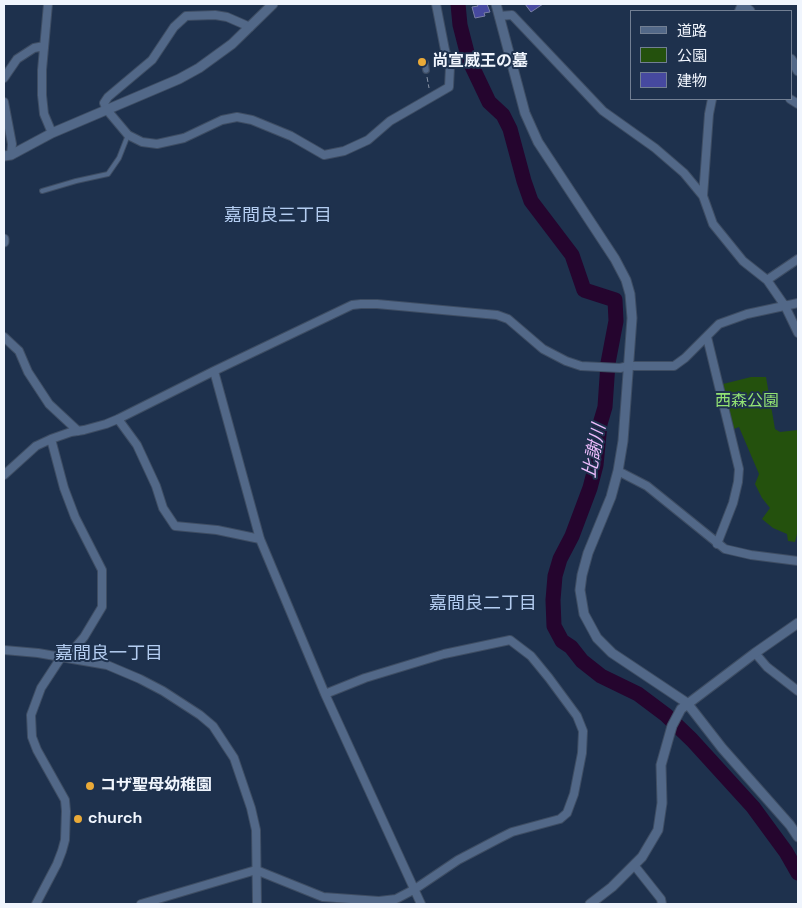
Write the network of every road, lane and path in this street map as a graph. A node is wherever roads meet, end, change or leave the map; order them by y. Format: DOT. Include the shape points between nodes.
graph roads {
  1 [pos="48,4"];
  2 [pos="273,4"];
  3 [pos="436,4"];
  4 [pos="496,4"];
  5 [pos="499,16"];
  6 [pos="250,27"];
  7 [pos="44,46"];
  8 [pos="792,60"];
  9 [pos="425,63"];
  10 [pos="426,70"];
  11 [pos="798,71"];
  12 [pos="4,78"];
  13 [pos="430,96"];
  14 [pos="712,100"];
  15 [pos="4,102"];
  16 [pos="106,110"];
  17 [pos="52,133"];
  18 [pos="128,135"];
  19 [pos="7,155"];
  20 [pos="42,191"];
  21 [pos="703,196"];
  22 [pos="798,259"];
  23 [pos="767,280"];
  24 [pos="798,303"];
  25 [pos="785,306"];
  26 [pos="798,333"];
  27 [pos="4,337"];
  28 [pos="706,337"];
  29 [pos="624,367"];
  30 [pos="214,371"];
  31 [pos="118,418"];
  32 [pos="78,431"];
  33 [pos="50,439"];
  34 [pos="618,471"];
  35 [pos="4,475"];
  36 [pos="260,539"];
  37 [pos="717,544"];
  38 [pos="798,561"];
  39 [pos="798,624"];
  40 [pos="4,650"];
  41 [pos="755,653"];
  42 [pos="64,657"];
  43 [pos="798,691"];
  44 [pos="325,694"];
  45 [pos="684,706"];
  46 [pos="798,837"];
  47 [pos="634,865"];
  48 [pos="256,870"];
  49 [pos="415,889"];
  50 [pos="36,904"];
  51 [pos="141,904"];
  52 [pos="256,904"];
  53 [pos="421,904"];
  54 [pos="590,904"];
  55 [pos="662,904"];
  1 -- 7 [label="street"];
  2 -- 6 [label="street"];
  3 -- 13 [label="street" via="450,80 449,86"];
  4 -- 5 [label="street"];
  5 -- 21 [label="street" via="512,15 603,111 668,158"];
  5 -- 29 [label="street" via="525,113 538,142 626,280 632,318"];
  6 -- 16 [label="street" via="199,68"];
  6 -- 16 [label="street" via="216,14 186,16 174,27 152,60 108,97 104,103"];
  7 -- 12 [label="street" via="29,50 17,59"];
  7 -- 17 [label="street" via="42,94 44,114"];
  8 -- 11 [label="street"];
  9 -- 10 [label="street"];
  10 -- 13 [label="path"];
  13 -- 18 [label="street" via="390,120 368,140 344,152 324,155 290,136 244,118 222,120 184,138 157,144 142,142"];
  14 -- 21 [label="street"];
  15 -- 19 [label="street" via="12,144"];
  16 -- 17 [label="street"];
  16 -- 18 [label="street"];
  17 -- 19 [label="street"];
  18 -- 20 [label="lane" via="108,174"];
  21 -- 23 [label="street" via="713,224 743,261"];
  22 -- 23 [label="street"];
  23 -- 25 [label="street"];
  24 -- 25 [label="street"];
  25 -- 26 [label="street"];
  25 -- 28 [label="street" via="734,317 719,324"];
  27 -- 32 [label="street" via="19,352 48,404"];
  28 -- 29 [label="street" via="674,366"];
  28 -- 37 [label="street" via="739,469 733,503"];
  29 -- 30 [label="street" via="581,366 566,362 508,319 497,315 361,304 335,312"];
  29 -- 34 [label="street" via="623,441"];
  30 -- 31 [label="street"];
  30 -- 36 [label="street"];
  31 -- 32 [label="street"];
  31 -- 36 [label="street" via="137,445 163,508 175,526"];
  32 -- 33 [label="street"];
  33 -- 35 [label="street" via="36,446"];
  33 -- 42 [label="street" via="75,517 102,570 102,607 84,637"];
  34 -- 37 [label="street" via="647,486"];
  34 -- 45 [label="street" via="582,574 580,590 584,614 597,638 612,654"];
  36 -- 44 [label="street"];
  37 -- 38 [label="street" via="751,555"];
  39 -- 41 [label="street"];
  40 -- 42 [label="street"];
  41 -- 43 [label="street" via="767,667"];
  41 -- 45 [label="street"];
  42 -- 48 [label="street" via="107,665 140,678 186,705 213,726 234,758 251,808 256,830"];
  42 -- 50 [label="street" via="41,688 31,715 32,737 65,800 66,811 62,851"];
  44 -- 49 [label="street"];
  44 -- 49 [label="street" via="444,654 510,640 530,656 577,716 583,731 582,753 567,813 560,819 500,838 458,860"];
  45 -- 46 [label="street"];
  45 -- 47 [label="street" via="672,726 661,766 662,803 658,830"];
  47 -- 54 [label="street"];
  47 -- 55 [label="street"];
  48 -- 49 [label="street" via="324,896 339,898 396,899"];
  48 -- 51 [label="street"];
  48 -- 52 [label="street"];
  49 -- 53 [label="street"];
}
